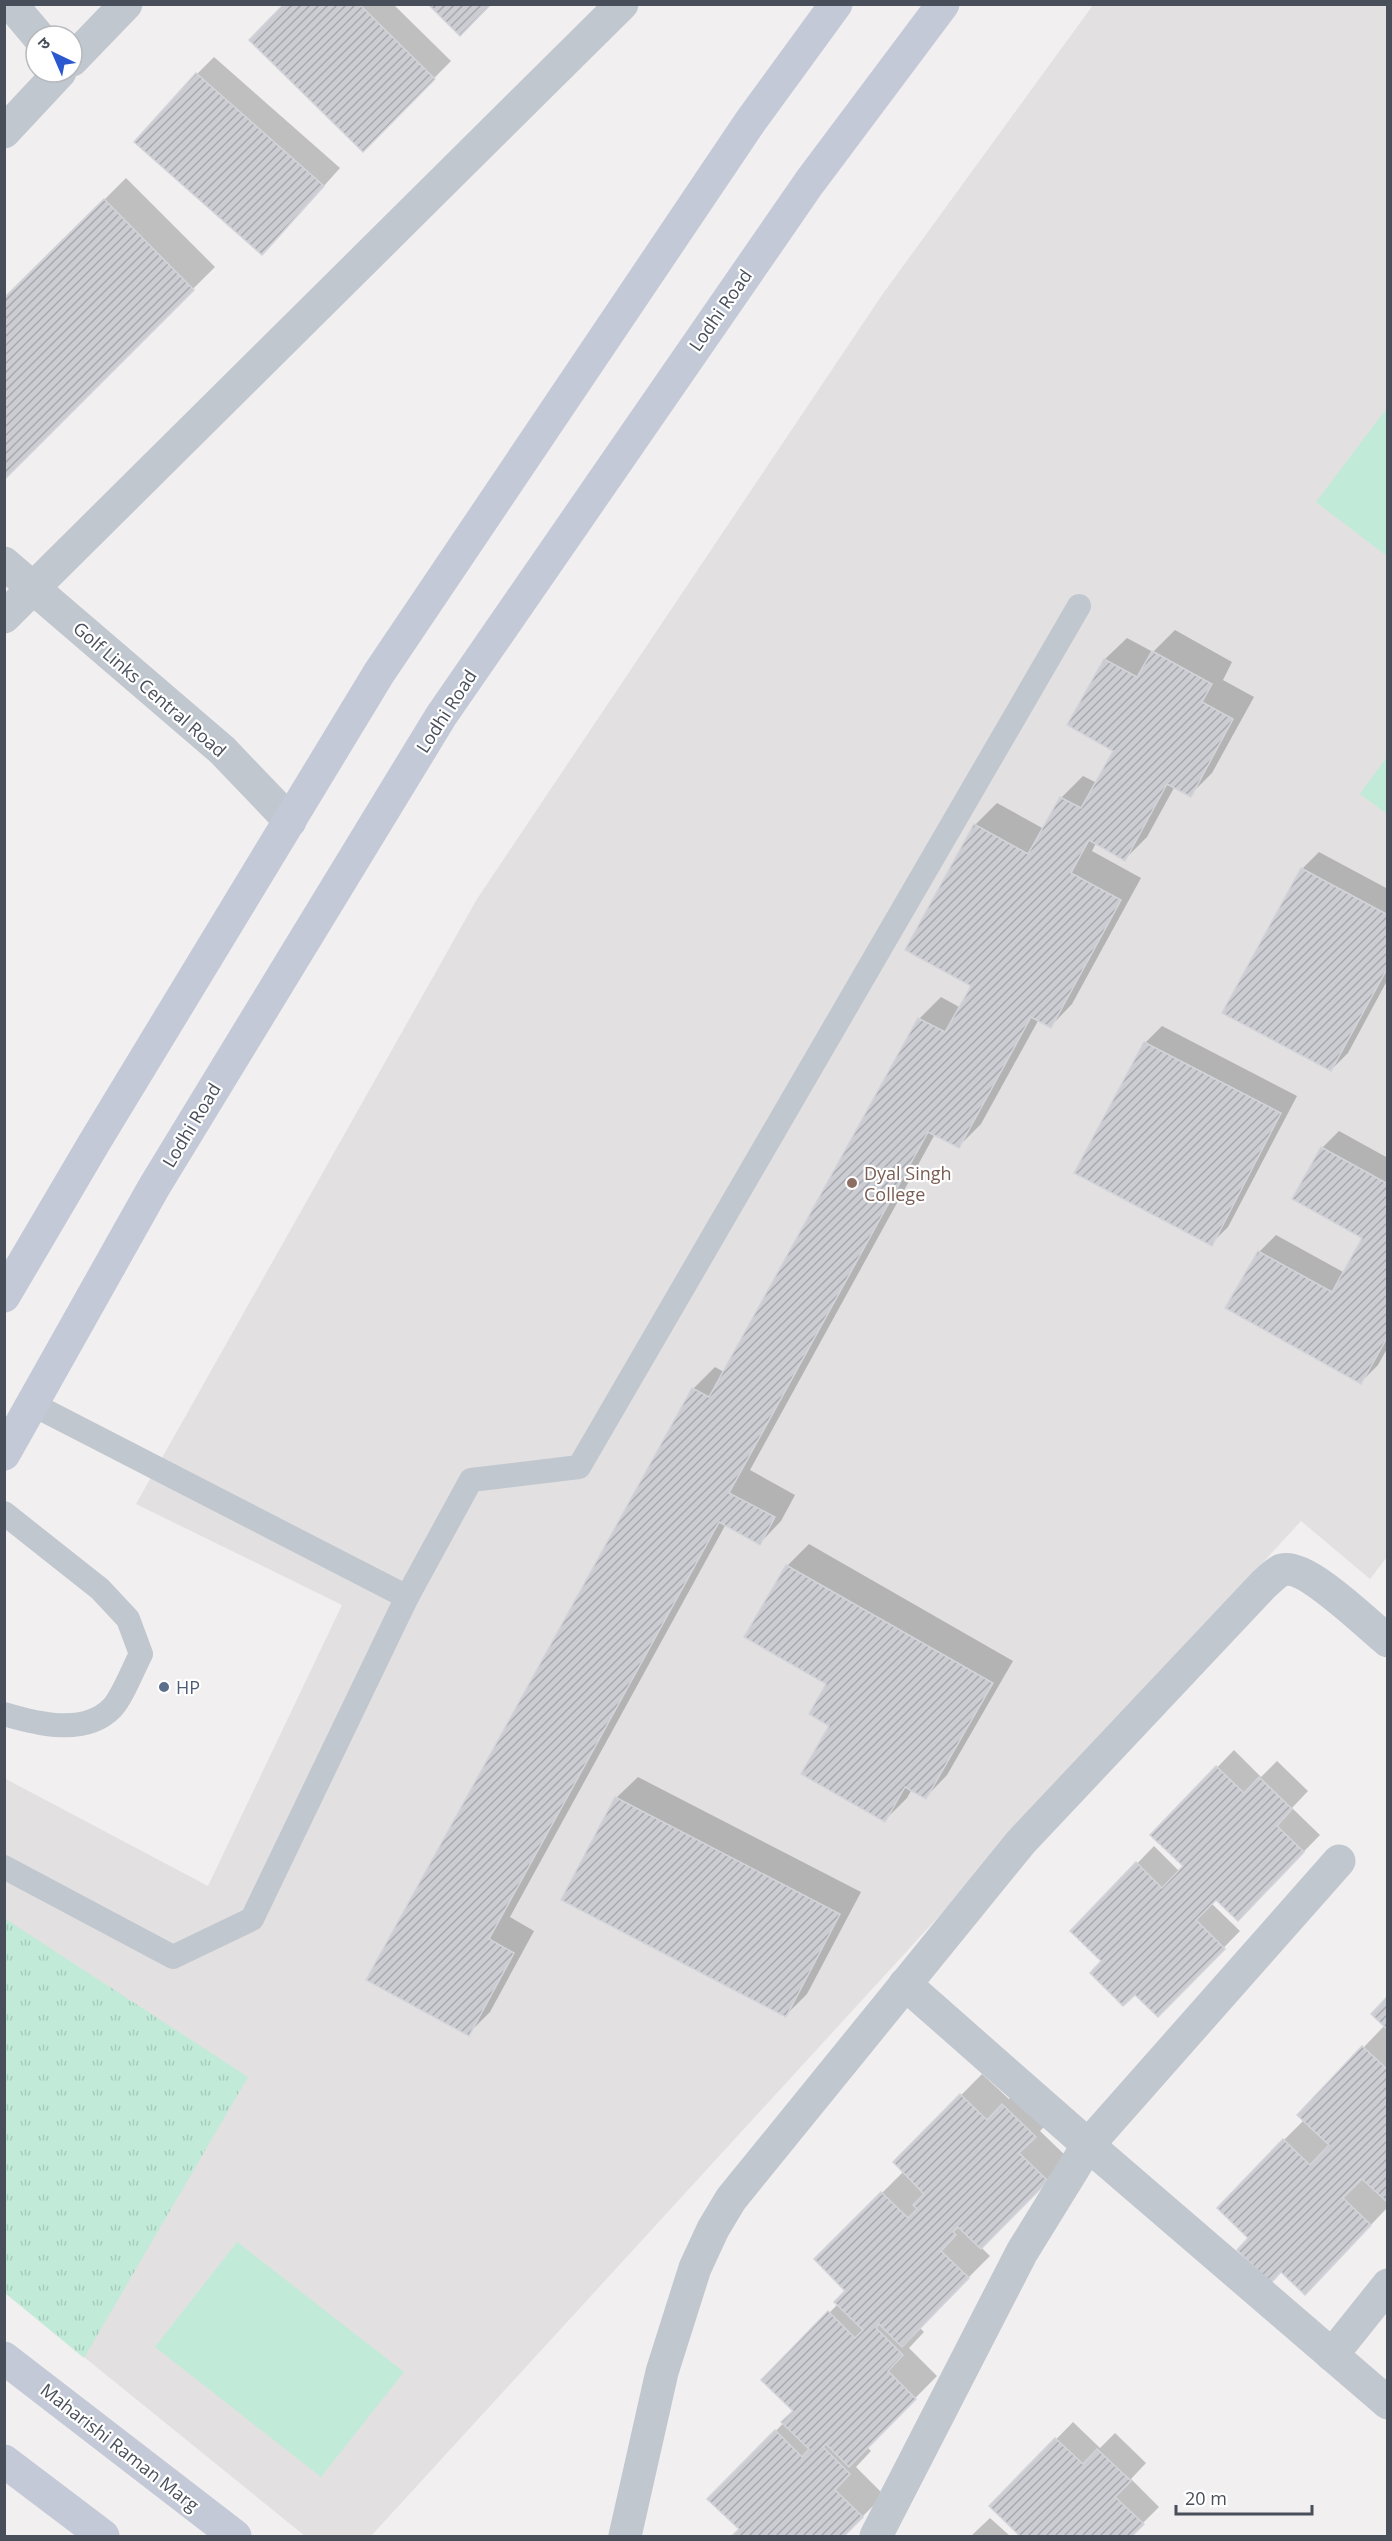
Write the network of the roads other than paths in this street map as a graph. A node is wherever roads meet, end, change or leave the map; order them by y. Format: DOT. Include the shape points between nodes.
graph roads {
  1 [pos="11,4"];
  2 [pos="126,4"];
  3 [pos="622,4"];
  4 [pos="836,4"];
  5 [pos="943,4"];
  6 [pos="28,24"];
  7 [pos="84,48"];
  8 [pos="49,84"];
  9 [pos="4,132"];
  10 [pos="4,563"];
  11 [pos="34,589"];
  12 [pos="1079,606"];
  13 [pos="4,617"];
  14 [pos="290,821"];
  15 [pos="4,1296"];
  16 [pos="32,1404"];
  17 [pos="4,1454"];
  18 [pos="4,1513"];
  19 [pos="407,1597"];
  20 [pos="1388,1641"];
  21 [pos="4,1714"];
  22 [pos="1338,1861"];
  23 [pos="4,1867"];
  24 [pos="905,1984"];
  25 [pos="1088,2145"];
  26 [pos="1388,2285"];
  27 [pos="1332,2355"];
  28 [pos="4,2358"];
  29 [pos="1388,2403"];
  30 [pos="4,2461"];
  31 [pos="103,2536"];
  32 [pos="236,2536"];
  33 [pos="625,2536"];
  34 [pos="876,2536"];
  1 -- 6 [label="street"];
  2 -- 7 [label="street"];
  3 -- 11 [label="street"];
  4 -- 14 [label="main road" via="750,122 386,663"];
  5 -- 16 [label="main road, Lodhi Road" via="808,183 441,716 154,1187"];
  8 -- 9 [label="street"];
  10 -- 11 [label="street, Golf Links Central Road"];
  11 -- 13 [label="street"];
  11 -- 14 [label="street, Golf Links Central Road" via="222,750"];
  12 -- 19 [label="lane" via="579,1467 471,1480"];
  14 -- 15 [label="main road"];
  16 -- 17 [label="main road, Lodhi Road"];
  16 -- 19 [label="lane"];
  18 -- 21 [label="lane" via="100,1589 128,1619 141,1654 112,1708 88,1723 39,1725"];
  19 -- 23 [label="lane" via="252,1919 173,1957"];
  20 -- 24 [label="street" via="1311,1577 1295,1570 1281,1570 1021,1842"];
  22 -- 25 [label="street"];
  24 -- 25 [label="street"];
  24 -- 33 [label="street" via="739,2189 713,2229 695,2268 662,2372"];
  25 -- 27 [label="street"];
  25 -- 34 [label="street" via="1022,2252"];
  26 -- 27 [label="street"];
  27 -- 29 [label="street"];
  28 -- 32 [label="main road, Maharishi Raman Marg"];
  30 -- 31 [label="main road"];
}
